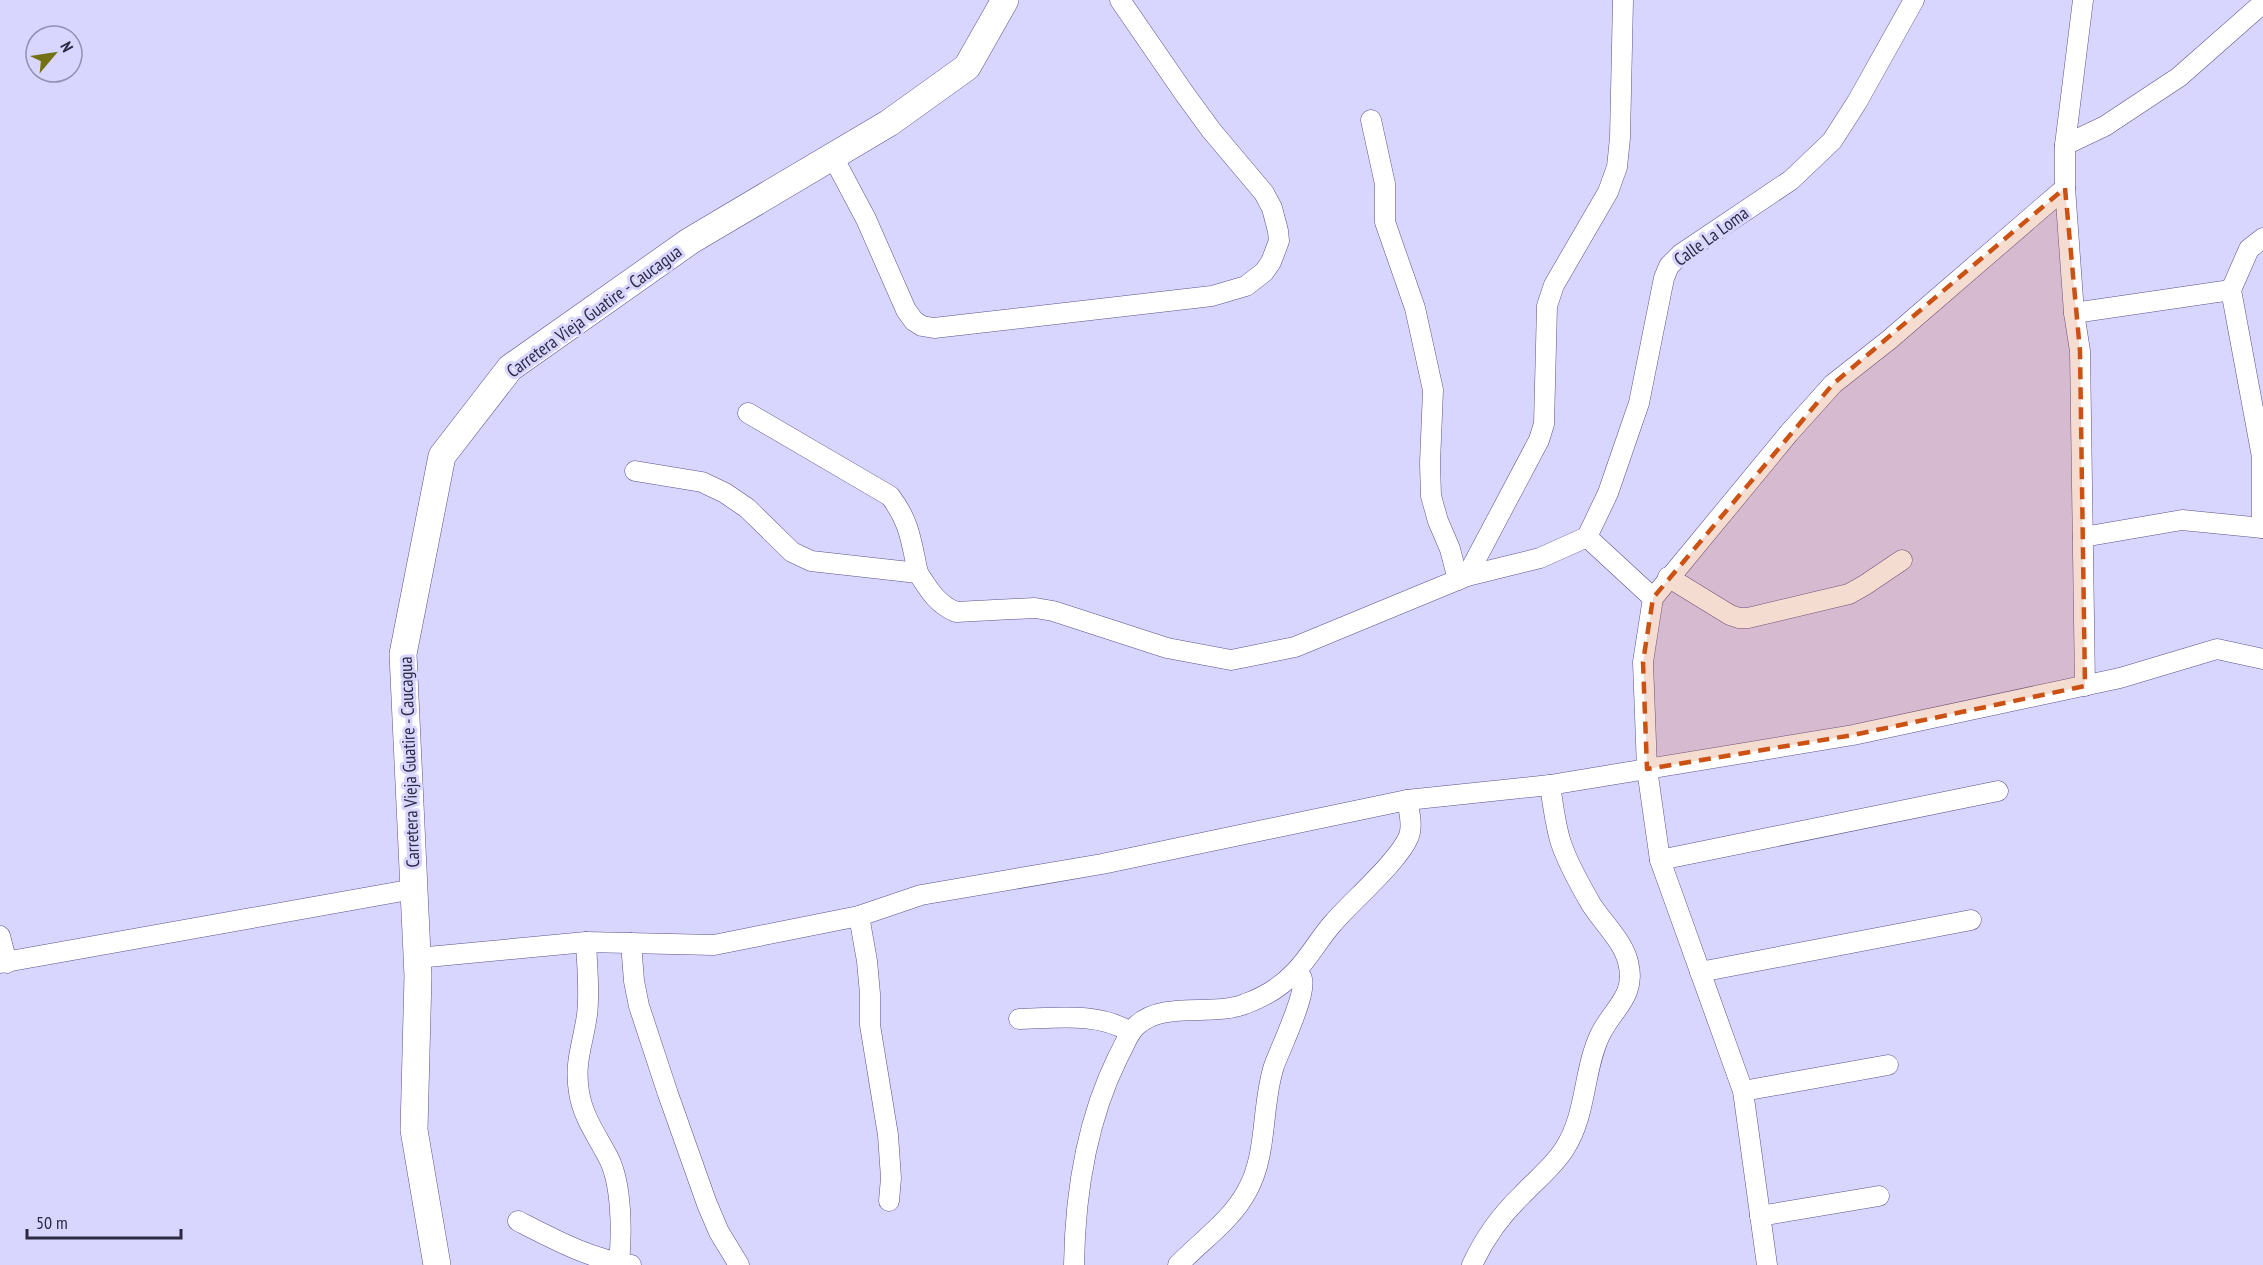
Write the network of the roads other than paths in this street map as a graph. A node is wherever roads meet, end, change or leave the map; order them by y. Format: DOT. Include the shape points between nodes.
graph roads {
  1 [pos="1005,0"];
  2 [pos="1120,0"];
  3 [pos="1623,0"];
  4 [pos="1914,0"];
  5 [pos="2084,0"];
  6 [pos="2263,3"];
  7 [pos="1371,120"];
  8 [pos="2065,145"];
  9 [pos="833,157"];
  10 [pos="2066,188"];
  11 [pos="2263,237"];
  12 [pos="2231,290"];
  13 [pos="2074,313"];
  14 [pos="748,413"];
  15 [pos="635,471"];
  16 [pos="2263,528"];
  17 [pos="1587,537"];
  18 [pos="2083,537"];
  19 [pos="1902,560"];
  20 [pos="918,573"];
  21 [pos="1668,577"];
  22 [pos="1463,578"];
  23 [pos="1653,598"];
  24 [pos="2263,659"];
  25 [pos="2085,686"];
  26 [pos="1647,768"];
  27 [pos="1550,785"];
  28 [pos="1998,791"];
  29 [pos="1407,800"];
  30 [pos="1660,860"];
  31 [pos="414,889"];
  32 [pos="859,916"];
  33 [pos="1971,920"];
  34 [pos="0,936"];
  35 [pos="586,942"];
  36 [pos="631,944"];
  37 [pos="417,958"];
  38 [pos="4,963"];
  39 [pos="1296,972"];
  40 [pos="1700,972"];
  41 [pos="1019,1020"];
  42 [pos="1130,1032"];
  43 [pos="1888,1065"];
  44 [pos="1743,1091"];
  45 [pos="1879,1196"];
  46 [pos="888,1201"];
  47 [pos="1760,1216"];
  48 [pos="518,1221"];
  49 [pos="625,1264"];
  50 [pos="437,1265"];
  51 [pos="739,1265"];
  52 [pos="1074,1265"];
  53 [pos="1178,1265"];
  54 [pos="1472,1265"];
  55 [pos="1767,1265"];
  1 -- 9 [label="main road, Carretera Vieja Guatire - Caucagua" via="968,67"];
  2 -- 9 [label="street" via="1211,130 1272,208 1278,231 1276,252 1264,272 1246,286 1212,296 1093,311 934,328 922,326 906,310 866,219"];
  3 -- 22 [label="street" via="1617,167 1608,192 1554,285 1547,306 1544,424 1539,440"];
  4 -- 17 [label="street, Calle La Loma" via="1832,141 1791,180 1669,266 1639,403 1608,493"];
  5 -- 8 [label="street"];
  6 -- 8 [label="street" via="2179,77 2105,126"];
  7 -- 22 [label="street" via="1384,184 1385,222 1415,308 1433,390 1431,496"];
  8 -- 10 [label="street"];
  9 -- 31 [label="main road, Carretera Vieja Guatire - Caucagua" via="690,242 510,368 442,456 403,654"];
  10 -- 13 [label="street"];
  10 -- 21 [label="street" via="1833,384"];
  11 -- 12 [label="street" via="2249,249"];
  12 -- 13 [label="street"];
  12 -- 16 [label="street" via="2262,457"];
  13 -- 18 [label="street" via="2080,351"];
  14 -- 20 [label="street" via="890,496 908,526"];
  15 -- 20 [label="street" via="702,482 725,492 792,552 811,561"];
  16 -- 18 [label="street" via="2182,520"];
  17 -- 22 [label="street" via="1540,558"];
  17 -- 23 [label="street"];
  18 -- 25 [label="street"];
  19 -- 21 [label="street" via="1849,594 1748,618 1730,615"];
  20 -- 22 [label="street" via="935,599 957,612 1053,610 1167,648 1231,660 1295,647"];
  21 -- 23 [label="street"];
  23 -- 26 [label="street" via="1642,662"];
  24 -- 25 [label="street" via="2217,649"];
  25 -- 26 [label="street" via="1853,735"];
  26 -- 27 [label="street"];
  26 -- 30 [label="street"];
  27 -- 29 [label="street"];
  27 -- 54 [label="street" via="1561,844 1584,892 1625,952 1629,986 1622,1005 1596,1045 1581,1112 1565,1147 1504,1214"];
  28 -- 30 [label="street"];
  29 -- 32 [label="street" via="1102,864 921,895"];
  29 -- 39 [label="street" via="1411,826 1399,853 1332,923"];
  30 -- 40 [label="street"];
  31 -- 37 [label="main road, Carretera Vieja Guatire - Caucagua"];
  31 -- 38 [label="street"];
  32 -- 36 [label="street" via="714,945"];
  32 -- 46 [label="street" via="867,961 870,1025 888,1135"];
  33 -- 40 [label="street"];
  34 -- 38 [label="street"];
  35 -- 36 [label="street"];
  35 -- 37 [label="street"];
  35 -- 49 [label="street" via="589,992 577,1077 583,1108 616,1178"];
  36 -- 51 [label="street" via="639,1006 672,1105 707,1204"];
  37 -- 50 [label="main road, Carretera Vieja Guatire - Caucagua" via="414,1130"];
  39 -- 42 [label="street" via="1272,991 1243,1005 1163,1012 1150,1016"];
  39 -- 53 [label="street" via="1303,987 1274,1067 1253,1179 1232,1214"];
  40 -- 44 [label="street"];
  41 -- 42 [label="street" via="1105,1021"];
  42 -- 52 [label="street" via="1100,1098 1088,1141 1078,1195"];
  43 -- 44 [label="street"];
  44 -- 47 [label="street"];
  45 -- 47 [label="street"];
  47 -- 55 [label="street"];
  48 -- 49 [label="street" via="571,1248"];
}
